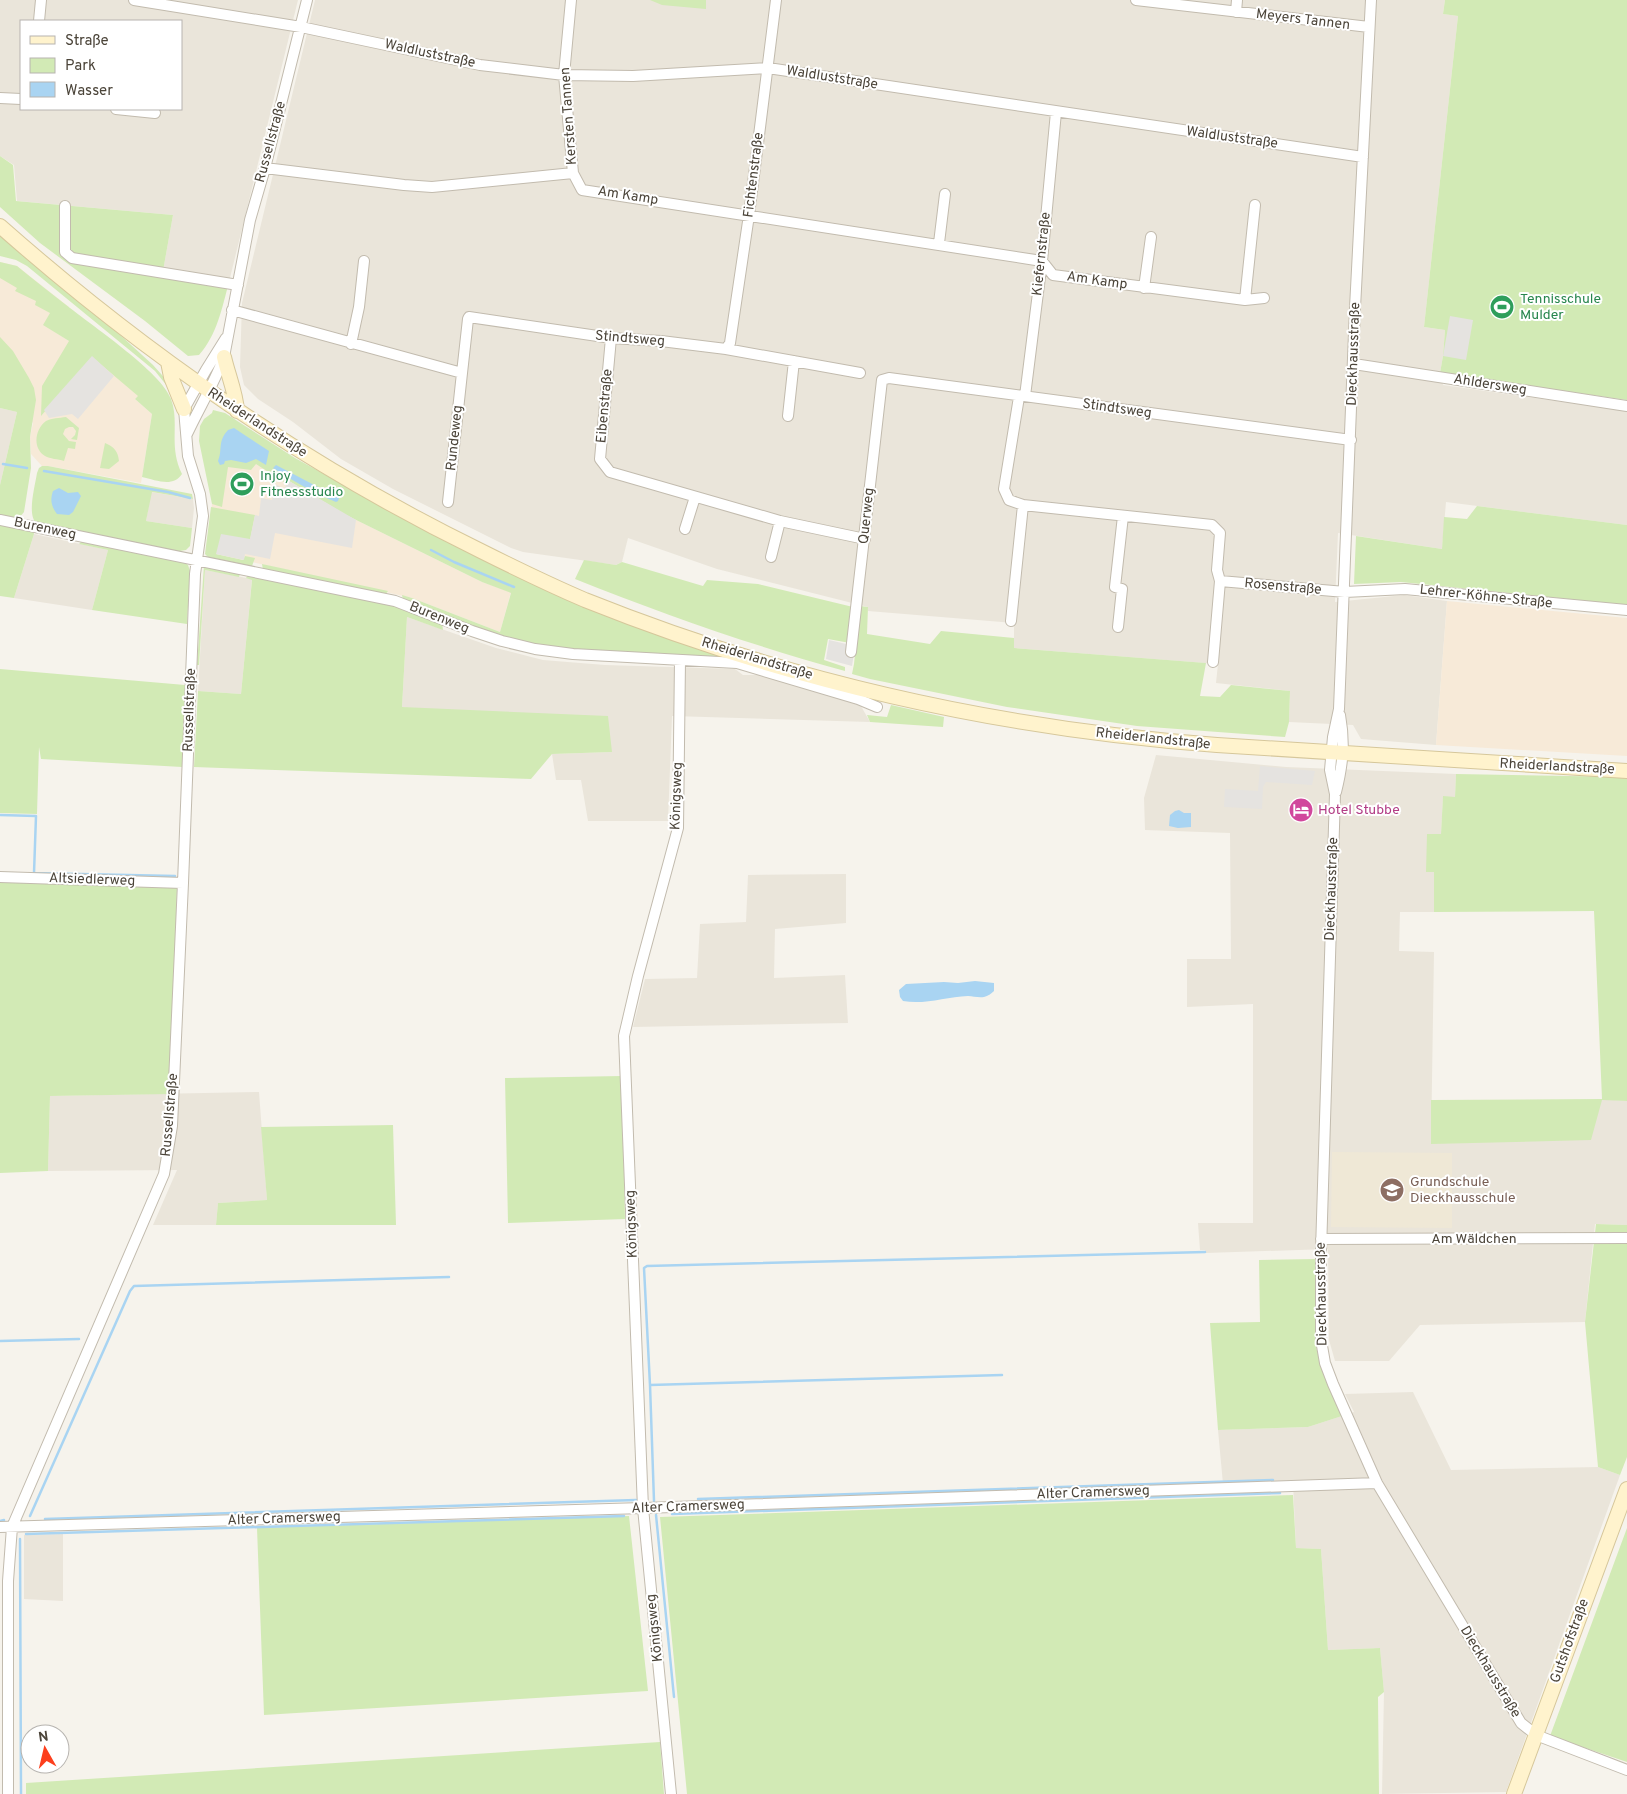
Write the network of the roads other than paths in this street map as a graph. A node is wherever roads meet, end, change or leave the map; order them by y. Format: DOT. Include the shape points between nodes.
graph roads {
  1 [pos="41,0"];
  2 [pos="134,0"];
  3 [pos="308,0"];
  4 [pos="571,0"];
  5 [pos="776,0"];
  6 [pos="1136,0"];
  7 [pos="1237,0"];
  8 [pos="1371,0"];
  9 [pos="1236,12"];
  10 [pos="39,20"];
  11 [pos="301,27"];
  12 [pos="1369,27"];
  13 [pos="768,68"];
  14 [pos="564,75"];
  15 [pos="0,98"];
  16 [pos="20,99"];
  17 [pos="126,110"];
  18 [pos="1056,112"];
  19 [pos="155,113"];
  20 [pos="1363,157"];
  21 [pos="265,168"];
  22 [pos="573,173"];
  23 [pos="944,194"];
  24 [pos="1256,205"];
  25 [pos="64,206"];
  26 [pos="749,215"];
  27 [pos="0,226"];
  28 [pos="1151,237"];
  29 [pos="939,243"];
  30 [pos="1042,260"];
  31 [pos="364,262"];
  32 [pos="238,285"];
  33 [pos="1144,288"];
  34 [pos="1264,298"];
  35 [pos="1245,300"];
  36 [pos="232,310"];
  37 [pos="468,319"];
  38 [pos="226,338"];
  39 [pos="611,338"];
  40 [pos="351,344"];
  41 [pos="726,349"];
  42 [pos="224,357"];
  43 [pos="794,361"];
  44 [pos="168,362"];
  45 [pos="1354,364"];
  46 [pos="462,373"];
  47 [pos="860,373"];
  48 [pos="882,380"];
  49 [pos="204,388"];
  50 [pos="1022,396"];
  51 [pos="1627,406"];
  52 [pos="184,409"];
  53 [pos="237,411"];
  54 [pos="788,416"];
  55 [pos="186,437"];
  56 [pos="1351,440"];
  57 [pos="695,497"];
  58 [pos="448,502"];
  59 [pos="1023,504"];
  60 [pos="1123,516"];
  61 [pos="0,520"];
  62 [pos="780,521"];
  63 [pos="685,529"];
  64 [pos="865,539"];
  65 [pos="771,557"];
  66 [pos="196,561"];
  67 [pos="1220,581"];
  68 [pos="1345,592"];
  69 [pos="1627,610"];
  70 [pos="1011,621"];
  71 [pos="1118,627"];
  72 [pos="851,652"];
  73 [pos="680,660"];
  74 [pos="1213,662"];
  75 [pos="877,707"];
  76 [pos="1337,754"];
  77 [pos="1627,771"];
  78 [pos="0,877"];
  79 [pos="184,883"];
  80 [pos="1627,1238"];
  81 [pos="1321,1239"];
  82 [pos="1377,1483"];
  83 [pos="1627,1489"];
  84 [pos="643,1508"];
  85 [pos="0,1527"];
  86 [pos="12,1527"];
  87 [pos="1536,1735"];
  88 [pos="1627,1770"];
  89 [pos="8,1794"];
  90 [pos="671,1794"];
  91 [pos="1514,1794"];
  1 -- 10 [label="street"];
  2 -- 11 [label="street, Waldluststraße"];
  3 -- 11 [label="street, Russellstraße"];
  4 -- 14 [label="street, Kersten Tannen"];
  5 -- 13 [label="street, Fichtenstraße"];
  6 -- 9 [label="street, Meyers Tannen"];
  7 -- 9 [label="street, Meyers Tannen"];
  8 -- 12 [label="street, Dieckhausstraße"];
  9 -- 12 [label="street, Meyers Tannen"];
  11 -- 14 [label="street, Waldluststraße" via="480,64"];
  11 -- 21 [label="street, Russellstraße"];
  12 -- 20 [label="street, Dieckhausstraße"];
  13 -- 14 [label="street, Waldluststraße" via="633,76"];
  13 -- 18 [label="street, Waldluststraße"];
  13 -- 26 [label="street, Fichtenstraße"];
  14 -- 22 [label="street, Kersten Tannen"];
  15 -- 16 [label="street"];
  17 -- 19 [label="street"];
  18 -- 20 [label="street, Waldluststraße"];
  18 -- 30 [label="street, Kiefernstraße"];
  20 -- 45 [label="street, Dieckhausstraße"];
  21 -- 22 [label="street" via="432,187"];
  21 -- 32 [label="street, Russellstraße" via="250,220"];
  22 -- 26 [label="street, Am Kamp" via="582,190"];
  23 -- 29 [label="street"];
  24 -- 35 [label="street"];
  25 -- 32 [label="street" via="65,252 72,258"];
  26 -- 29 [label="street, Am Kamp"];
  26 -- 41 [label="street, Fichtenstraße" via="730,343"];
  27 -- 44 [label="main road, Rheiderlandstraße" via="57,276"];
  28 -- 33 [label="street, Am Kamp"];
  29 -- 30 [label="street, Am Kamp"];
  30 -- 33 [label="street, Am Kamp" via="1053,275"];
  30 -- 50 [label="street, Kiefernstraße"];
  31 -- 40 [label="street"];
  32 -- 36 [label="street, Russellstraße"];
  33 -- 35 [label="street, Am Kamp"];
  34 -- 35 [label="street, Am Kamp"];
  36 -- 38 [label="street, Russellstraße"];
  36 -- 40 [label="street"];
  37 -- 39 [label="street, Stindtsweg"];
  37 -- 46 [label="street, Rundeweg"];
  38 -- 42 [label="street, Russellstraße"];
  38 -- 49 [label="street, Russellstraße"];
  39 -- 41 [label="street, Stindtsweg"];
  39 -- 57 [label="street, Eibenstraße" via="600,459 610,472"];
  40 -- 46 [label="street"];
  41 -- 43 [label="street, Stindtsweg"];
  42 -- 49 [label="street, Russellstraße" via="216,378"];
  42 -- 53 [label="main road"];
  43 -- 47 [label="street, Stindtsweg"];
  43 -- 54 [label="street"];
  44 -- 49 [label="main road, Rheiderlandstraße"];
  44 -- 52 [label="main road"];
  45 -- 51 [label="street, Ahldersweg"];
  45 -- 56 [label="street, Dieckhausstraße"];
  46 -- 58 [label="street, Rundeweg"];
  48 -- 50 [label="street, Stindtsweg" via="889,378"];
  48 -- 64 [label="street, Querweg"];
  49 -- 52 [label="street, Russellstraße"];
  49 -- 53 [label="main road, Rheiderlandstraße"];
  49 -- 55 [label="street, Russellstraße"];
  50 -- 56 [label="street, Stindtsweg"];
  50 -- 59 [label="street" via="1004,489 1009,500"];
  52 -- 55 [label="street, Russellstraße"];
  53 -- 76 [label="main road, Rheiderlandstraße" via="351,482 528,574 584,599 704,644 786,670 919,703 1025,723 1153,740"];
  55 -- 66 [label="street, Russellstraße" via="202,504"];
  56 -- 68 [label="street, Dieckhausstraße"];
  57 -- 62 [label="street, Eibenstraße"];
  57 -- 63 [label="street"];
  59 -- 60 [label="street"];
  59 -- 70 [label="street"];
  60 -- 67 [label="street" via="1212,525 1220,532 1217,570"];
  60 -- 71 [label="street" via="1115,587 1122,590"];
  61 -- 66 [label="street, Burenweg"];
  62 -- 64 [label="street, Eibenstraße"];
  62 -- 65 [label="street"];
  64 -- 72 [label="street, Querweg"];
  66 -- 73 [label="street, Burenweg" via="395,601 480,634 535,649"];
  66 -- 79 [label="street, Russellstraße"];
  67 -- 68 [label="street, Rosenstraße"];
  67 -- 74 [label="street"];
  68 -- 69 [label="street, Lehrer-Köhne-Straße" via="1405,589"];
  68 -- 76 [label="street, Dieckhausstraße"];
  73 -- 75 [label="street, Burenweg" via="737,663"];
  73 -- 84 [label="street, Königsweg" via="678,828 624,1036"];
  76 -- 77 [label="main road, Rheiderlandstraße"];
  76 -- 81 [label="street, Dieckhausstraße" via="1330,770 1335,794"];
  78 -- 79 [label="street, Altsiedlerweg"];
  79 -- 86 [label="street, Russellstraße" via="172,1126 164,1174"];
  80 -- 81 [label="street, Am Wäldchen"];
  81 -- 82 [label="street, Dieckhausstraße" via="1321,1340 1325,1362"];
  82 -- 84 [label="street, Alter Cramersweg"];
  82 -- 87 [label="street, Dieckhausstraße" via="1521,1723"];
  83 -- 87 [label="main road, Gutshofstraße"];
  84 -- 86 [label="street, Alter Cramersweg"];
  84 -- 90 [label="street, Königsweg"];
  85 -- 86 [label="street, Alter Cramersweg"];
  86 -- 89 [label="street, Russellstraße" via="8,1581"];
  87 -- 88 [label="street"];
  87 -- 91 [label="main road, Gutshofstraße"];
}
